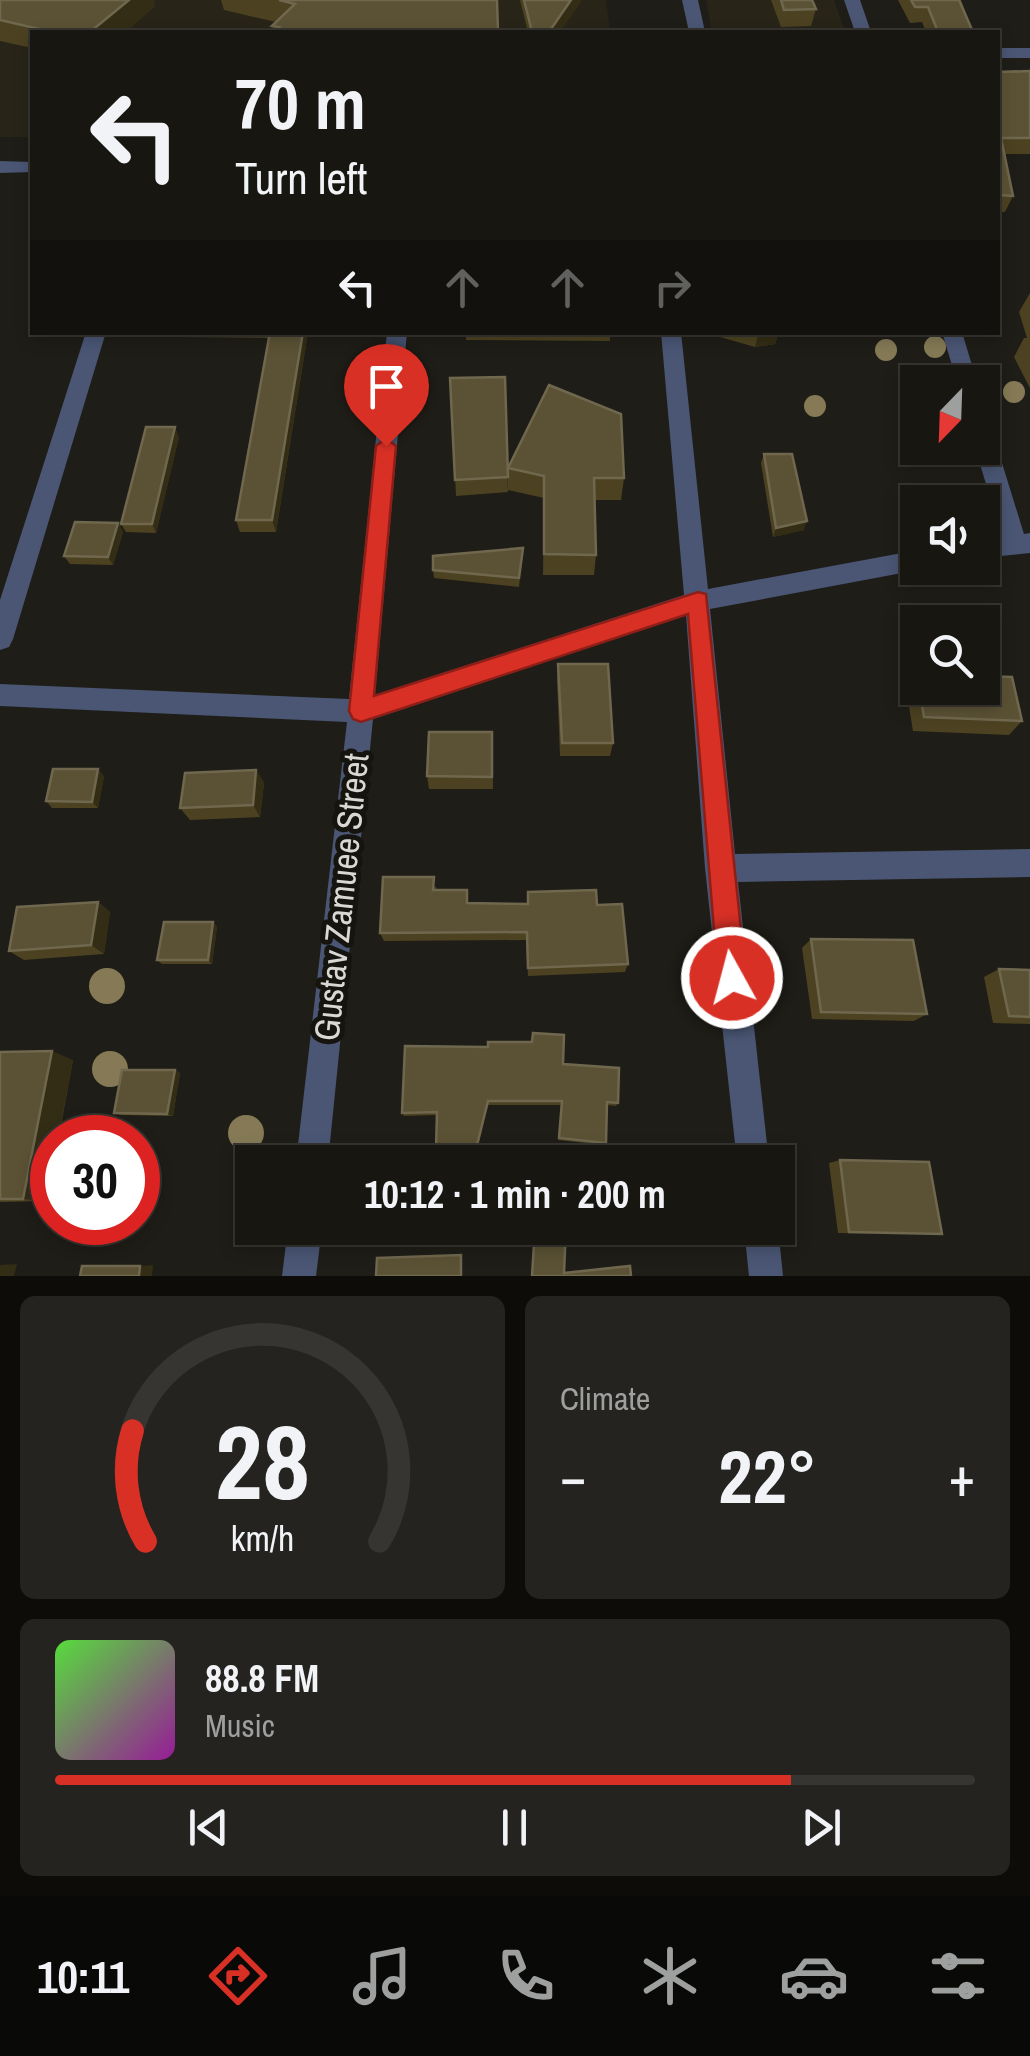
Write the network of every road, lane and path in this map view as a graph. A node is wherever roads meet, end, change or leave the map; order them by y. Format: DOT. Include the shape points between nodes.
graph roads {
  1 [pos="690,0"];
  2 [pos="852,0"];
  3 [pos="697,30"];
  4 [pos="862,30"];
  5 [pos="1000,53"];
  6 [pos="1030,53"];
  7 [pos="0,167"];
  8 [pos="30,167"];
  9 [pos="95,335"];
  10 [pos="397,335"];
  11 [pos="671,335"];
  12 [pos="953,335"];
  13 [pos="962,365"];
  14 [pos="993,465"];
  15 [pos="1022,543"];
  16 [pos="900,563"];
  17 [pos="698,601"];
  18 [pos="0,639"];
  19 [pos="0,694"];
  20 [pos="361,711"];
  21 [pos="1030,863"];
  22 [pos="719,868"];
  23 [pos="314,1145"];
  24 [pos="751,1145"];
  25 [pos="303,1245"];
  26 [pos="763,1245"];
  27 [pos="300,1276"];
  28 [pos="766,1276"];
  1 -- 3 [label="street"];
  2 -- 4 [label="street"];
  5 -- 6 [label="street"];
  7 -- 8 [label="street"];
  9 -- 18 [label="street"];
  10 -- 20 [label="street, Gustav Zamuee Street"];
  11 -- 17 [label="street"];
  12 -- 13 [label="street"];
  14 -- 15 [label="street"];
  16 -- 17 [label="street"];
  17 -- 20 [label="street"];
  17 -- 22 [label="street"];
  19 -- 20 [label="street"];
  20 -- 23 [label="street, Gustav Zamuee Street"];
  21 -- 22 [label="street"];
  22 -- 24 [label="street"];
  25 -- 27 [label="street"];
  26 -- 28 [label="street"];
}
